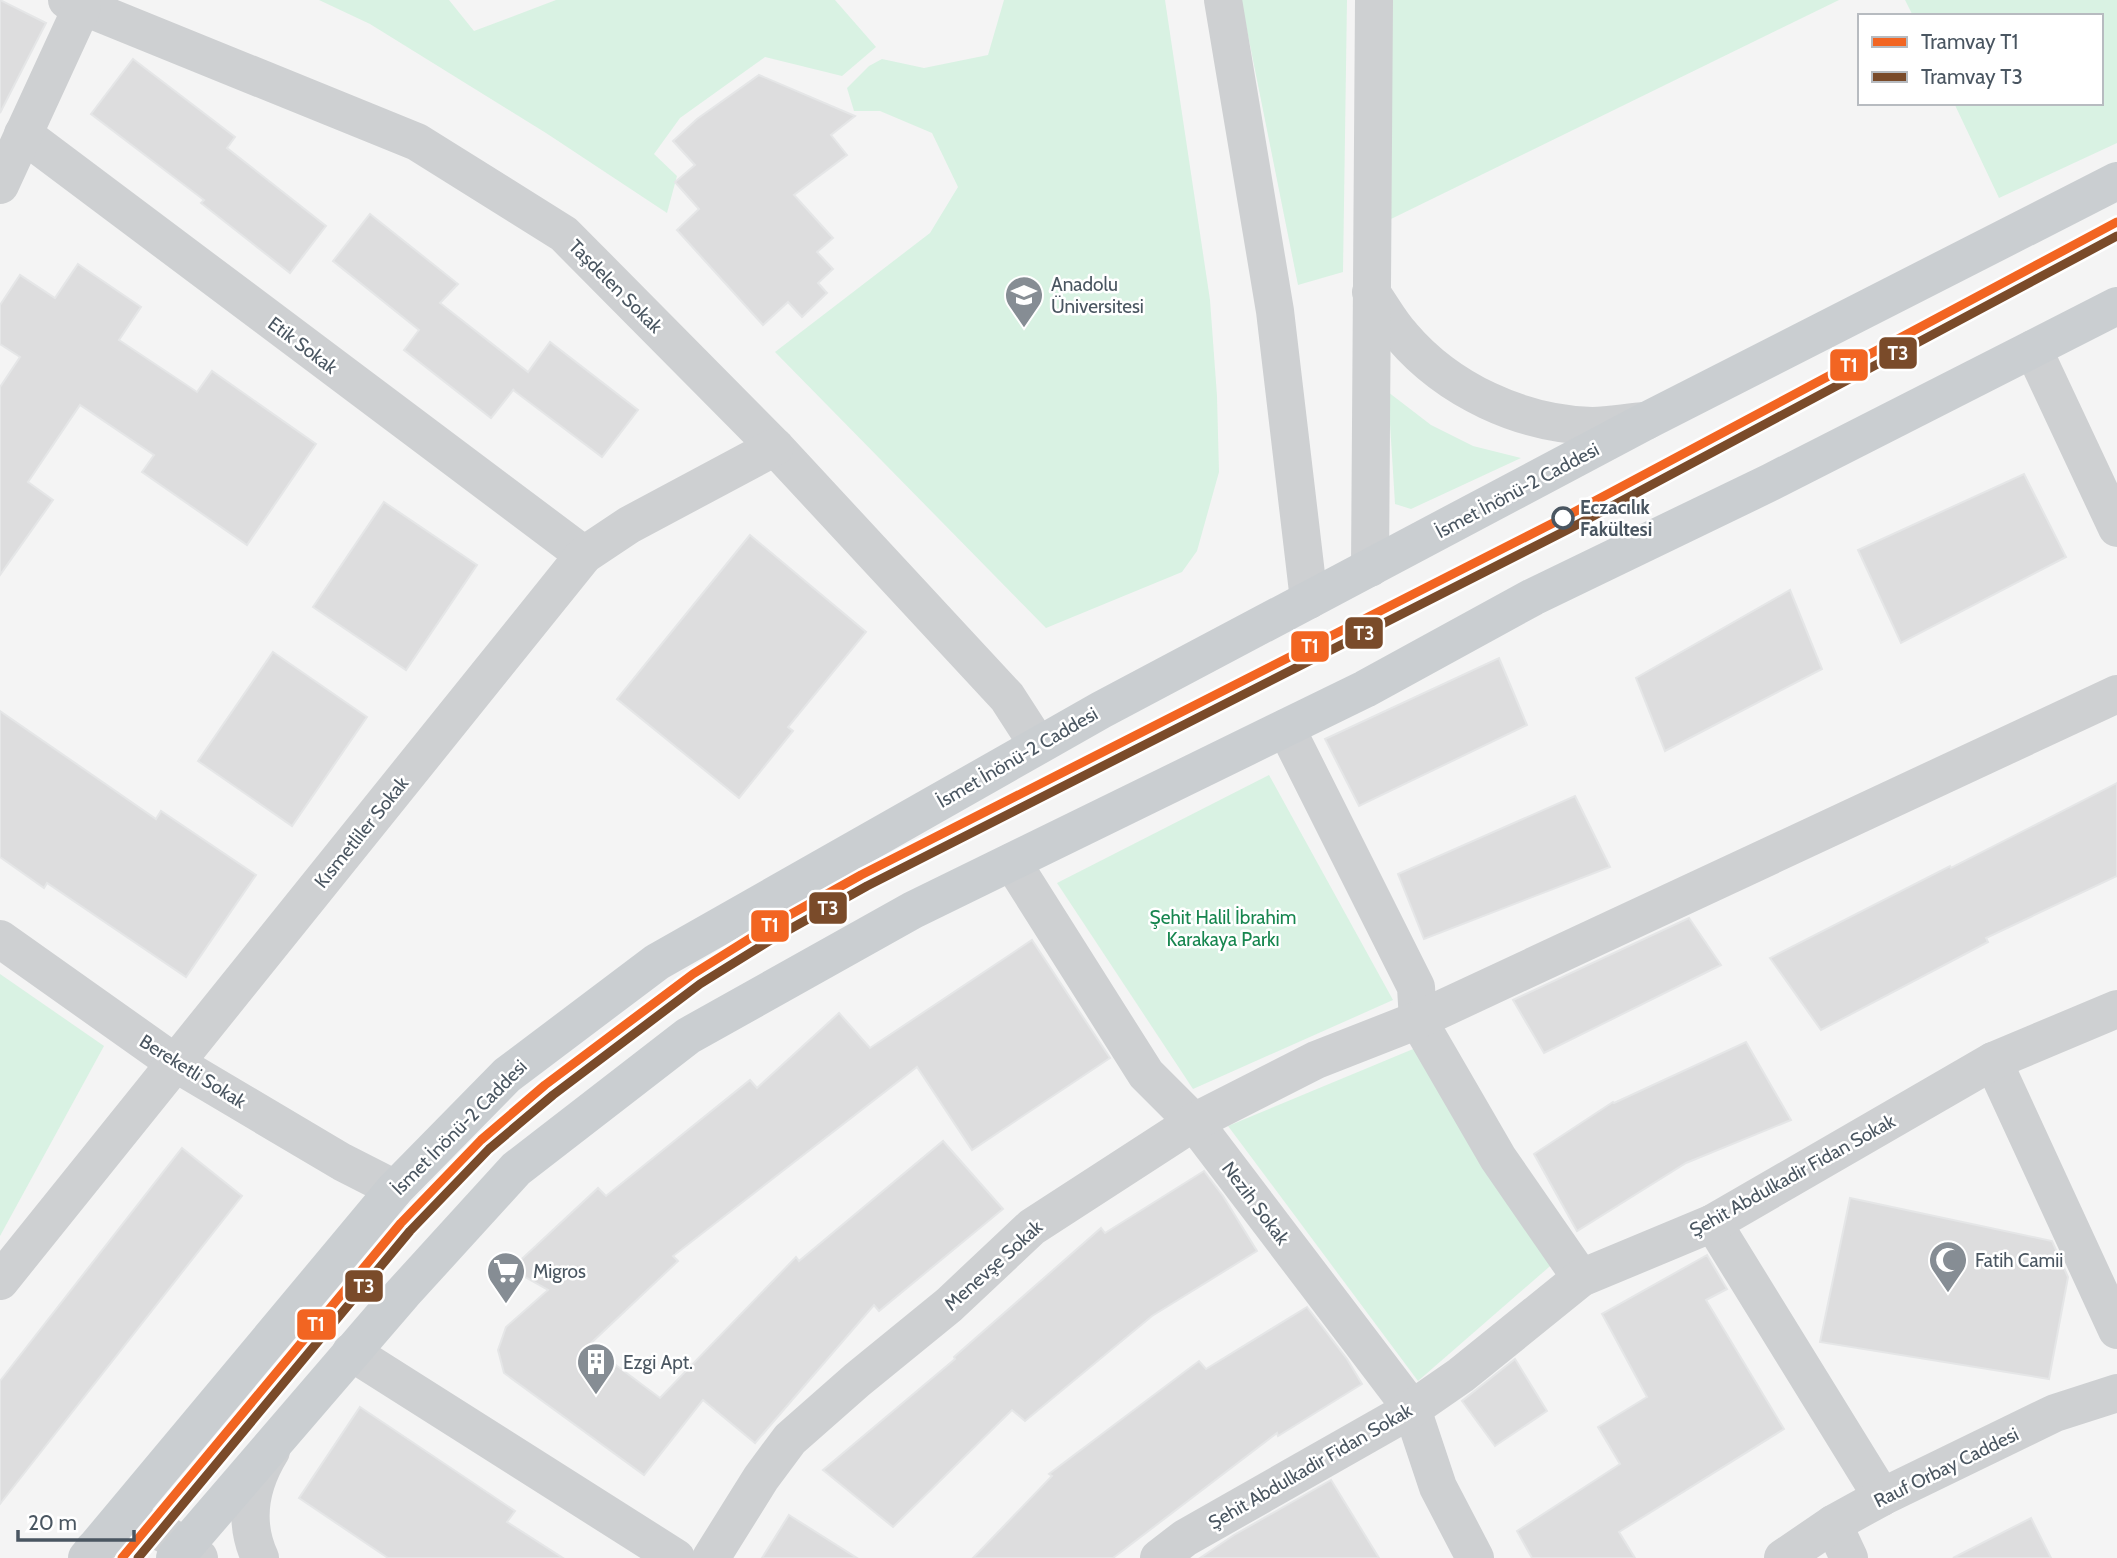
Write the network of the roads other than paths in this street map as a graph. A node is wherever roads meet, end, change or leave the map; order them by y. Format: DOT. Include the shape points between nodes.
graph roads {
  1 [pos="1223,0"];
  2 [pos="1374,0"];
  3 [pos="75,4"];
  4 [pos="23,134"];
  5 [pos="2117,181"];
  6 [pos="0,186"];
  7 [pos="1371,292"];
  8 [pos="2117,306"];
  9 [pos="2034,349"];
  10 [pos="1646,421"];
  11 [pos="775,447"];
  12 [pos="2117,528"];
  13 [pos="584,555"];
  14 [pos="1370,568"];
  15 [pos="1309,600"];
  16 [pos="2117,694"];
  17 [pos="1286,728"];
  18 [pos="1038,745"];
  19 [pos="1012,862"];
  20 [pos="0,939"];
  21 [pos="2117,1009"];
  22 [pos="1418,1020"];
  23 [pos="1993,1061"];
  24 [pos="175,1063"];
  25 [pos="1195,1122"];
  26 [pos="395,1189"];
  27 [pos="1713,1223"];
  28 [pos="1581,1278"];
  29 [pos="0,1281"];
  30 [pos="2117,1330"];
  31 [pos="351,1352"];
  32 [pos="2117,1393"];
  33 [pos="1412,1409"];
  34 [pos="285,1429"];
  35 [pos="177,1447"];
  36 [pos="1882,1497"];
  37 [pos="1833,1524"];
  38 [pos="176,1550"];
  39 [pos="90,1554"];
  40 [pos="260,1558"];
  41 [pos="676,1558"];
  42 [pos="710,1558"];
  43 [pos="1159,1558"];
  44 [pos="1475,1558"];
  45 [pos="1783,1558"];
  46 [pos="1849,1558"];
  1 -- 15 [label="street" via="1275,311"];
  2 -- 7 [label="street"];
  3 -- 4 [label="street"];
  3 -- 11 [label="street, Taşdelen Sokak" via="417,142 564,234"];
  4 -- 6 [label="street"];
  4 -- 13 [label="street, Etik Sokak"];
  5 -- 10 [label="main road, İsmet İnönü-2 Caddesi"];
  7 -- 10 [label="street" via="1402,336 1441,373 1487,401 1538,419 1592,426"];
  7 -- 14 [label="street"];
  8 -- 9 [label="main road"];
  9 -- 12 [label="street"];
  9 -- 17 [label="main road" via="1533,597"];
  10 -- 14 [label="main road, İsmet İnönü-2 Caddesi"];
  11 -- 13 [label="street, Kısmetliler Sokak" via="629,525"];
  11 -- 18 [label="street, Taşdelen Sokak" via="1007,696"];
  13 -- 24 [label="street, Kısmetliler Sokak"];
  14 -- 15 [label="main road, İsmet İnönü-2 Caddesi"];
  15 -- 18 [label="main road, İsmet İnönü-2 Caddesi"];
  16 -- 22 [label="street, Menevşe Sokak"];
  17 -- 19 [label="main road"];
  17 -- 22 [label="street" via="1416,987"];
  18 -- 26 [label="main road, İsmet İnönü-2 Caddesi" via="657,962 507,1075"];
  19 -- 25 [label="street, Nezih Sokak" via="1146,1074"];
  19 -- 31 [label="main road" via="913,910 688,1036 516,1169"];
  20 -- 24 [label="street, Bereketli Sokak"];
  21 -- 23 [label="street, Şehit Abdulkadir Fidan Sokak"];
  22 -- 25 [label="street, Menevşe Sokak" via="1316,1060"];
  22 -- 28 [label="street" via="1498,1158"];
  23 -- 27 [label="street, Şehit Abdulkadir Fidan Sokak"];
  23 -- 30 [label="street"];
  24 -- 26 [label="street, Bereketli Sokak"];
  24 -- 29 [label="street, Kısmetliler Sokak"];
  25 -- 33 [label="street, Nezih Sokak"];
  25 -- 42 [label="street, Menevşe Sokak" via="1032,1227 949,1305 790,1439"];
  26 -- 35 [label="main road, İsmet İnönü-2 Caddesi"];
  27 -- 28 [label="street, Şehit Abdulkadir Fidan Sokak"];
  27 -- 36 [label="street"];
  28 -- 33 [label="street, Şehit Abdulkadir Fidan Sokak"];
  31 -- 34 [label="main road"];
  31 -- 41 [label="street"];
  32 -- 36 [label="street, Rauf Orbay Caddesi" via="2055,1413"];
  33 -- 43 [label="street, Şehit Abdulkadir Fidan Sokak" via="1185,1538"];
  33 -- 44 [label="street, Nezih Sokak" via="1438,1488"];
  34 -- 38 [label="main road"];
  34 -- 40 [label="street" via="256,1478 249,1506"];
  35 -- 38 [label="street" via="158,1487 156,1504"];
  35 -- 39 [label="main road, İsmet İnönü-2 Caddesi"];
  36 -- 37 [label="street, Rauf Orbay Caddesi"];
  37 -- 45 [label="street, Rauf Orbay Caddesi"];
  37 -- 46 [label="street"];
  38 -- 39 [label="street" via="148,1527 118,1531"];
}
